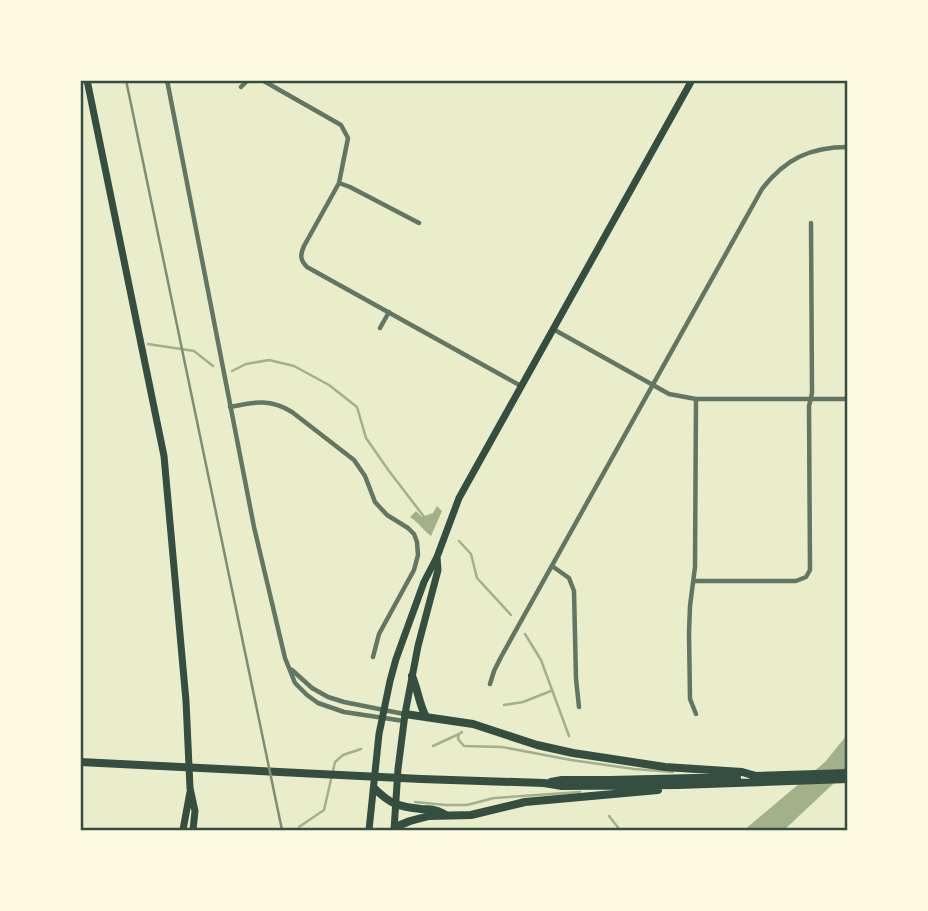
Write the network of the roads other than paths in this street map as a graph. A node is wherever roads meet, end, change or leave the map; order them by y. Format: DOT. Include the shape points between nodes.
graph roads {
  1 [pos="87,80"];
  2 [pos="167,80"];
  3 [pos="247,80"];
  4 [pos="262,80"];
  5 [pos="692,80"];
  6 [pos="723,80"];
  7 [pos="733,80"];
  8 [pos="241,86"];
  9 [pos="848,146"];
  10 [pos="339,183"];
  11 [pos="419,223"];
  12 [pos="811,223"];
  13 [pos="389,312"];
  14 [pos="380,328"];
  15 [pos="553,329"];
  16 [pos="653,385"];
  17 [pos="521,386"];
  18 [pos="696,399"];
  19 [pos="811,399"];
  20 [pos="848,399"];
  21 [pos="230,407"];
  22 [pos="437,556"];
  23 [pos="552,566"];
  24 [pos="694,581"];
  25 [pos="373,657"];
  26 [pos="289,667"];
  27 [pos="412,677"];
  28 [pos="491,684"];
  29 [pos="579,707"];
  30 [pos="383,713"];
  31 [pos="696,714"];
  32 [pos="426,717"];
  33 [pos="405,718"];
  34 [pos="80,762"];
  35 [pos="848,773"];
  36 [pos="753,779"];
  37 [pos="848,779"];
  38 [pos="544,783"];
  39 [pos="678,785"];
  40 [pos="190,788"];
  41 [pos="374,788"];
  42 [pos="396,805"];
  43 [pos="446,815"];
  44 [pos="395,829"];
  45 [pos="183,831"];
  46 [pos="192,831"];
  47 [pos="369,831"];
  1 -- 40 [label="main road" via="167,478"];
  2 -- 21 [label="street"];
  3 -- 8 [label="street"];
  4 -- 10 [label="street" via="344,129 348,144"];
  5 -- 15 [label="main road"];
  6 -- 7 [label="street"];
  9 -- 16 [label="street" via="810,152 772,176"];
  10 -- 11 [label="street"];
  10 -- 13 [label="street" via="301,258 307,267"];
  12 -- 19 [label="street"];
  13 -- 14 [label="street"];
  13 -- 17 [label="street"];
  15 -- 16 [label="street"];
  15 -- 17 [label="main road"];
  16 -- 18 [label="street" via="669,394"];
  16 -- 23 [label="street"];
  17 -- 22 [label="main road" via="459,498"];
  18 -- 19 [label="street"];
  18 -- 24 [label="street"];
  19 -- 20 [label="street"];
  19 -- 24 [label="street" via="810,570 806,577 796,581"];
  21 -- 25 [label="street" via="268,402 292,412 354,460 374,502 414,534 418,555 414,570 379,634"];
  21 -- 26 [label="street"];
  22 -- 27 [label="main road" via="438,570"];
  22 -- 30 [label="main road" via="400,647"];
  23 -- 28 [label="street" via="497,664"];
  23 -- 29 [label="street" via="569,578 574,590"];
  24 -- 31 [label="street" via="690,699"];
  26 -- 30 [label="street" via="328,698"];
  26 -- 30 [label="street" via="295,683 318,703 344,712"];
  27 -- 32 [label="highway"];
  27 -- 33 [label="main road"];
  30 -- 33 [label="street"];
  30 -- 33 [label="street"];
  30 -- 41 [label="main road"];
  32 -- 33 [label="highway"];
  32 -- 36 [label="highway" via="473,724 573,753 665,767 743,772"];
  33 -- 42 [label="main road"];
  34 -- 38 [label="highway"];
  35 -- 36 [label="highway"];
  36 -- 37 [label="highway"];
  36 -- 38 [label="highway"];
  36 -- 39 [label="highway"];
  38 -- 39 [label="highway"];
  39 -- 43 [label="highway"];
  40 -- 45 [label="main road"];
  40 -- 46 [label="main road" via="195,811"];
  41 -- 42 [label="highway"];
  41 -- 47 [label="main road"];
  42 -- 43 [label="highway"];
  42 -- 44 [label="main road"];
  43 -- 44 [label="highway" via="417,818"];
}
